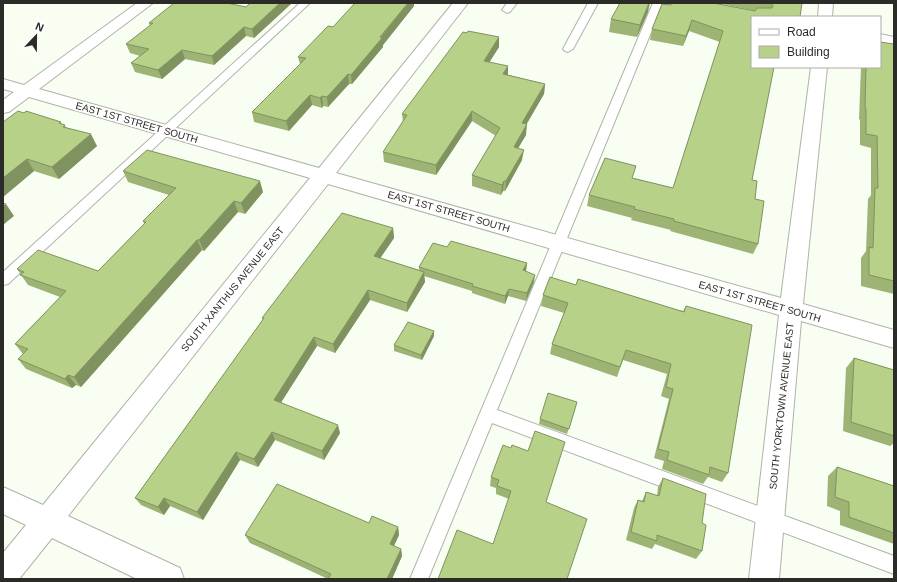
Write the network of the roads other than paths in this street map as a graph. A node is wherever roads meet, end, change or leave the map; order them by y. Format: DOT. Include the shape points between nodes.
graph roads {
  1 [pos="146,3"];
  2 [pos="305,3"];
  3 [pos="461,3"];
  4 [pos="593,3"];
  5 [pos="658,3"];
  6 [pos="826,3"];
  7 [pos="825,16"];
  8 [pos="881,39"];
  9 [pos="894,42"];
  10 [pos="568,49"];
  11 [pos="819,68"];
  12 [pos="3,84"];
  13 [pos="27,91"];
  14 [pos="3,108"];
  15 [pos="166,130"];
  16 [pos="324,175"];
  17 [pos="559,243"];
  18 [pos="3,280"];
  19 [pos="791,310"];
  20 [pos="894,339"];
  21 [pos="488,414"];
  22 [pos="3,500"];
  23 [pos="770,519"];
  24 [pos="46,522"];
  25 [pos="894,565"];
  26 [pos="3,576"];
  27 [pos="169,579"];
  28 [pos="419,579"];
  29 [pos="764,579"];
  1 -- 13 [label="street"];
  2 -- 15 [label="lane"];
  3 -- 16 [label="street, SOUTH XANTHUS AVENUE EAST"];
  4 -- 10 [label="lane"];
  5 -- 17 [label="lane"];
  6 -- 7 [label="street"];
  8 -- 9 [label="street"];
  11 -- 19 [label="street, SOUTH YORKTOWN AVENUE EAST"];
  12 -- 13 [label="street, EAST 1ST STREET SOUTH"];
  13 -- 14 [label="street"];
  13 -- 15 [label="street, EAST 1ST STREET SOUTH"];
  15 -- 16 [label="street, EAST 1ST STREET SOUTH"];
  15 -- 18 [label="lane"];
  16 -- 17 [label="street, EAST 1ST STREET SOUTH"];
  16 -- 24 [label="street, SOUTH XANTHUS AVENUE EAST"];
  17 -- 19 [label="street, EAST 1ST STREET SOUTH"];
  17 -- 21 [label="lane"];
  19 -- 20 [label="street, EAST 1ST STREET SOUTH"];
  19 -- 23 [label="street, SOUTH YORKTOWN AVENUE EAST"];
  21 -- 23 [label="lane"];
  21 -- 28 [label="lane"];
  22 -- 24 [label="street"];
  23 -- 25 [label="lane"];
  23 -- 29 [label="street, SOUTH YORKTOWN AVENUE EAST"];
  24 -- 26 [label="street, SOUTH XANTHUS AVENUE EAST"];
  24 -- 27 [label="street"];
}
